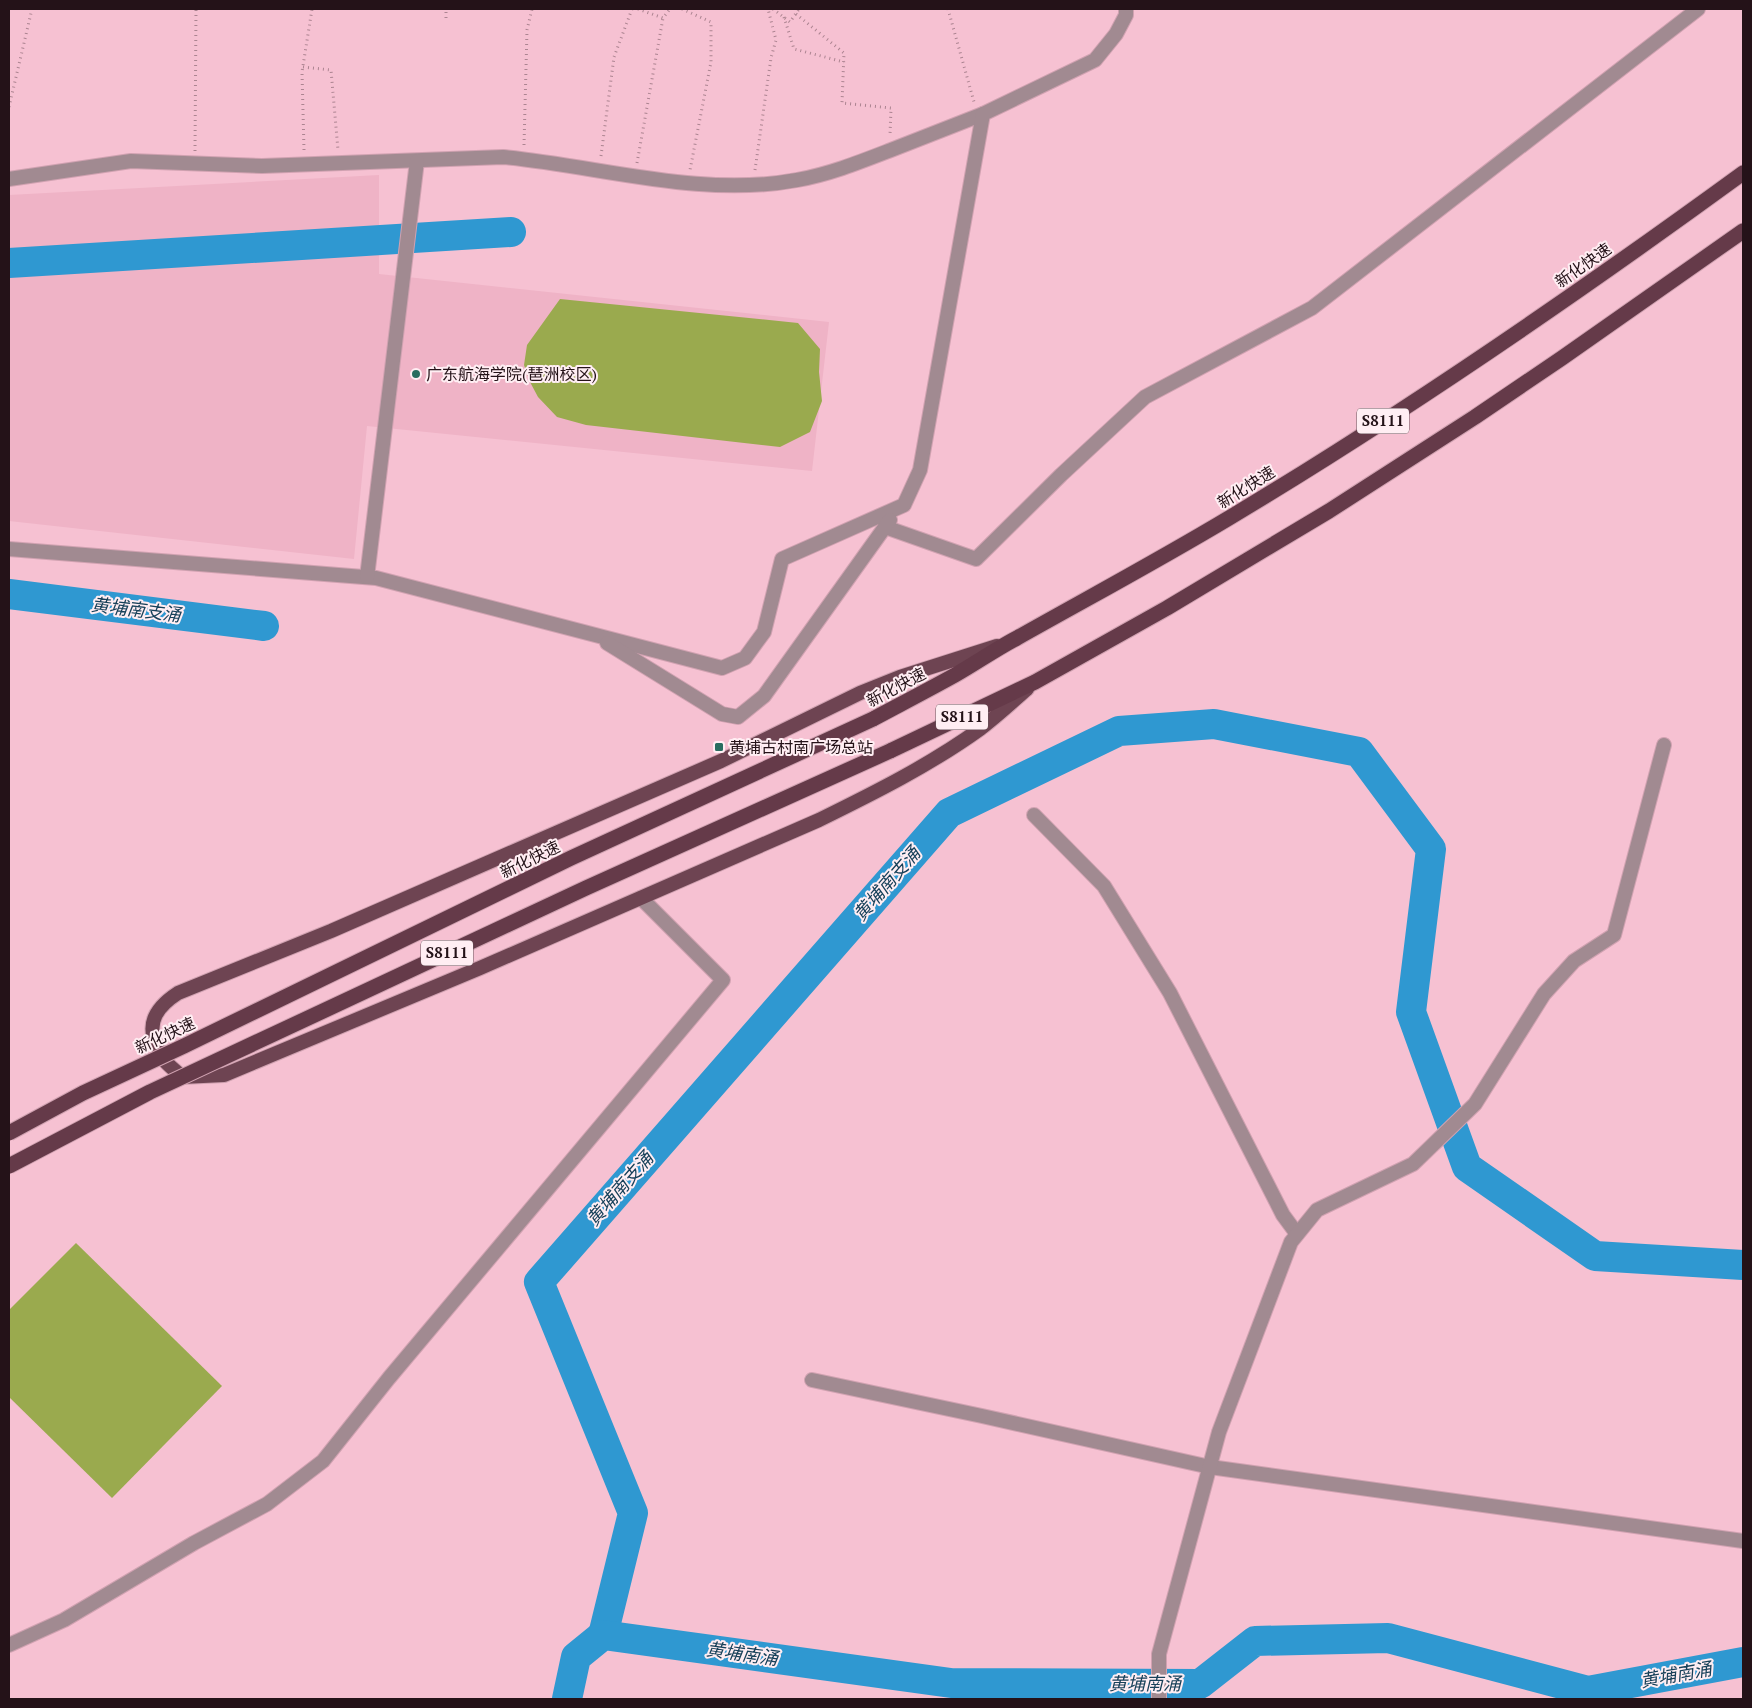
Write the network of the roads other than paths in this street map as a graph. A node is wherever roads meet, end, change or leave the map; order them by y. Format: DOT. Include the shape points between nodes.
graph roads {
  1 [pos="1126,9"];
  2 [pos="1698,9"];
  3 [pos="980,115"];
  4 [pos="417,161"];
  5 [pos="1743,173"];
  6 [pos="9,179"];
  7 [pos="1743,231"];
  8 [pos="897,508"];
  9 [pos="886,527"];
  10 [pos="9,549"];
  11 [pos="367,577"];
  12 [pos="594,635"];
  13 [pos="1007,643"];
  14 [pos="1035,682"];
  15 [pos="1664,745"];
  16 [pos="1034,815"];
  17 [pos="641,898"];
  18 [pos="9,1133"];
  19 [pos="9,1166"];
  20 [pos="1297,1234"];
  21 [pos="812,1380"];
  22 [pos="1210,1467"];
  23 [pos="1743,1541"];
  24 [pos="9,1645"];
  25 [pos="1159,1699"];
  1 -- 3 [label="street" via="1116,34 1095,60"];
  2 -- 9 [label="street" via="1312,308 1146,397 1061,474 976,559"];
  3 -- 4 [label="street" via="834,172 796,181 738,186 669,182 503,157"];
  3 -- 8 [label="street" via="920,470 904,505"];
  4 -- 6 [label="street" via="262,166 131,161"];
  4 -- 11 [label="street"];
  5 -- 13 [label="highway, 新化快速 / S8111" via="1578,290 1378,424 1229,518"];
  7 -- 14 [label="highway, S8111" via="1491,407 1337,506"];
  8 -- 9 [label="street"];
  8 -- 12 [label="street" via="782,559 764,632 745,658 722,668"];
  9 -- 12 [label="street" via="764,696 738,717 722,714"];
  10 -- 11 [label="street"];
  11 -- 12 [label="street"];
  13 -- 17 [label="highway" via="860,693 721,761 331,931 178,993 164,1002 156,1013 152,1027 154,1039 163,1060 182,1077 224,1075"];
  13 -- 18 [label="highway, 新化快速 / S8111, bridge" via="957,674 873,718 571,858 83,1093"];
  14 -- 17 [label="highway" via="982,728 890,784 819,820"];
  14 -- 19 [label="highway, S8111, bridge" via="159,1088"];
  15 -- 20 [label="street" via="1614,935 1574,961 1544,994 1474,1104 1413,1164 1317,1210"];
  16 -- 20 [label="street" via="1104,886 1170,993 1283,1215"];
  17 -- 24 [label="street" via="723,980 323,1461 267,1504 64,1620"];
  20 -- 22 [label="street" via="1291,1242 1222,1423"];
  21 -- 22 [label="street"];
  22 -- 23 [label="street"];
  22 -- 25 [label="street" via="1159,1654"];
}
